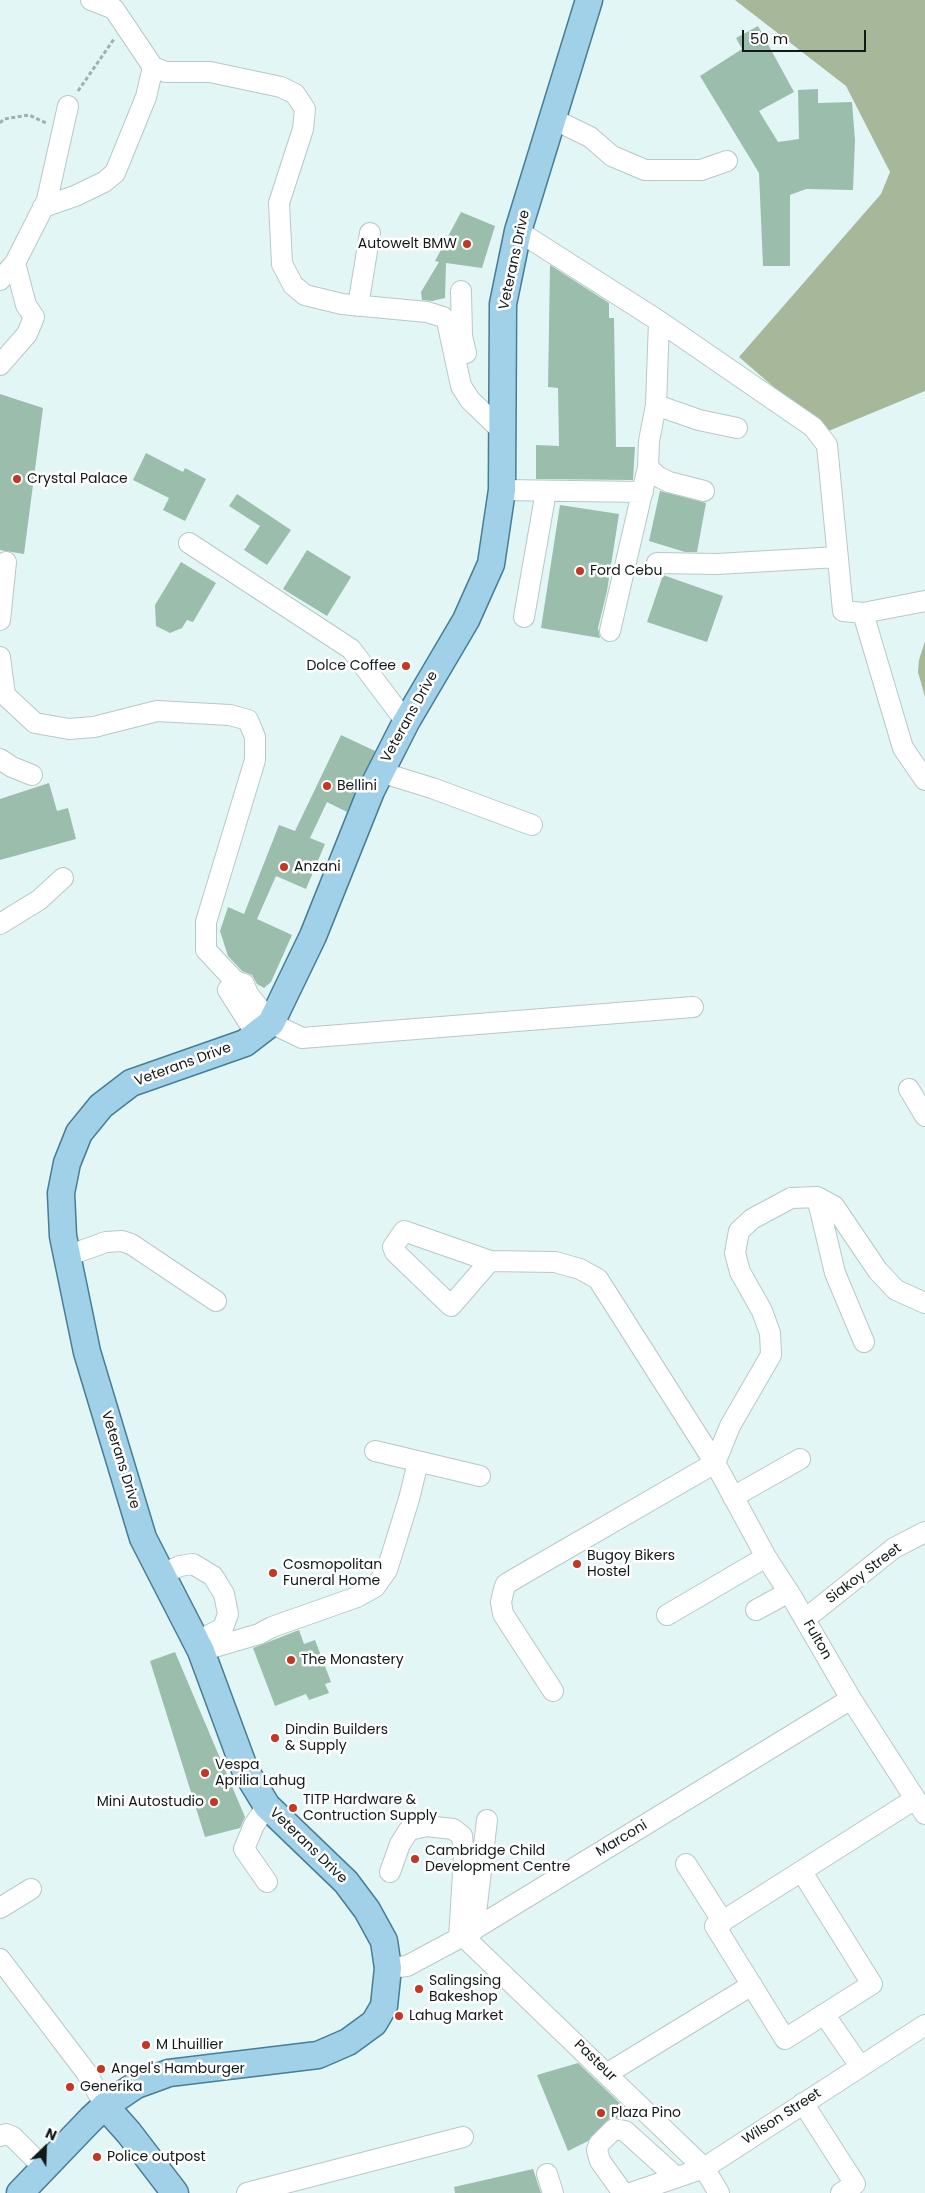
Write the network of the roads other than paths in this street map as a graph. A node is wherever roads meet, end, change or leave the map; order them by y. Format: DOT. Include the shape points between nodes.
graph roads {
  1 [pos="91,0"];
  2 [pos="589,0"];
  3 [pos="121,11"];
  4 [pos="154,67"];
  5 [pos="68,106"];
  6 [pos="553,119"];
  7 [pos="727,161"];
  8 [pos="43,207"];
  9 [pos="518,231"];
  10 [pos="370,233"];
  11 [pos="14,264"];
  12 [pos="0,280"];
  13 [pos="461,291"];
  14 [pos="358,306"];
  15 [pos="659,321"];
  16 [pos="0,365"];
  17 [pos="656,405"];
  18 [pos="502,419"];
  19 [pos="737,428"];
  20 [pos="648,467"];
  21 [pos="502,490"];
  22 [pos="546,491"];
  23 [pos="704,491"];
  24 [pos="642,492"];
  25 [pos="189,543"];
  26 [pos="837,557"];
  27 [pos="6,562"];
  28 [pos="657,563"];
  29 [pos="925,601"];
  30 [pos="863,613"];
  31 [pos="524,617"];
  32 [pos="0,620"];
  33 [pos="610,631"];
  34 [pos="0,657"];
  35 [pos="2,698"];
  36 [pos="406,722"];
  37 [pos="0,759"];
  38 [pos="380,772"];
  39 [pos="32,776"];
  40 [pos="925,780"];
  41 [pos="532,825"];
  42 [pos="63,878"];
  43 [pos="0,924"];
  44 [pos="693,1007"];
  45 [pos="264,1028"];
  46 [pos="909,1088"];
  47 [pos="925,1116"];
  48 [pos="817,1197"];
  49 [pos="67,1256"];
  50 [pos="490,1261"];
  51 [pos="216,1301"];
  52 [pos="925,1303"];
  53 [pos="864,1342"];
  54 [pos="375,1451"];
  55 [pos="800,1459"];
  56 [pos="418,1462"];
  57 [pos="715,1464"];
  58 [pos="480,1476"];
  59 [pos="733,1497"];
  60 [pos="925,1532"];
  61 [pos="766,1557"];
  62 [pos="162,1574"];
  63 [pos="789,1592"];
  64 [pos="756,1610"];
  65 [pos="667,1616"];
  66 [pos="805,1619"];
  67 [pos="199,1647"];
  68 [pos="553,1691"];
  69 [pos="850,1699"];
  70 [pos="267,1806"];
  71 [pos="920,1806"];
  72 [pos="487,1820"];
  73 [pos="686,1864"];
  74 [pos="390,1872"];
  75 [pos="802,1872"];
  76 [pos="267,1882"];
  77 [pos="31,1889"];
  78 [pos="0,1908"];
  79 [pos="723,1922"];
  80 [pos="466,1935"];
  81 [pos="0,1959"];
  82 [pos="388,1968"];
  83 [pos="752,1985"];
  84 [pos="824,2014"];
  85 [pos="925,2025"];
  86 [pos="860,2066"];
  87 [pos="608,2074"];
  88 [pos="803,2103"];
  89 [pos="105,2106"];
  90 [pos="0,2136"];
  91 [pos="463,2137"];
  92 [pos="44,2168"];
  93 [pos="704,2168"];
  94 [pos="547,2174"];
  95 [pos="676,2177"];
  96 [pos="20,2193"];
  97 [pos="175,2193"];
  98 [pos="247,2193"];
  99 [pos="553,2193"];
  100 [pos="623,2193"];
  101 [pos="631,2193"];
  102 [pos="719,2193"];
  103 [pos="841,2193"];
  1 -- 3 [label="street"];
  2 -- 6 [label="main road, Veterans Drive"];
  3 -- 4 [label="street"];
  4 -- 8 [label="street" via="146,97 115,172 104,182"];
  4 -- 14 [label="street" via="166,72 210,72 281,87 296,94 305,109 303,129 280,204 282,264 298,291"];
  5 -- 8 [label="street"];
  6 -- 7 [label="street" via="590,137 612,156 644,170 701,170"];
  6 -- 9 [label="main road, Veterans Drive"];
  8 -- 11 [label="street"];
  9 -- 15 [label="street"];
  9 -- 18 [label="main road, Veterans Drive" via="504,304"];
  10 -- 14 [label="street"];
  11 -- 12 [label="street"];
  11 -- 16 [label="street" via="26,305 34,317 27,334"];
  13 -- 18 [label="street" via="462,336 473,382 481,398"];
  14 -- 18 [label="street" via="427,312 443,317 447,321 461,386 470,400"];
  15 -- 17 [label="street"];
  15 -- 26 [label="street" via="813,427 827,445"];
  17 -- 19 [label="street" via="699,420"];
  17 -- 20 [label="street"];
  18 -- 21 [label="main road, Veterans Drive"];
  20 -- 23 [label="street" via="669,482"];
  20 -- 24 [label="street"];
  21 -- 22 [label="street"];
  21 -- 36 [label="main road, Veterans Drive" via="492,564 466,620"];
  22 -- 24 [label="street"];
  22 -- 31 [label="street"];
  24 -- 33 [label="street"];
  25 -- 36 [label="street" via="351,649"];
  26 -- 28 [label="street" via="717,564"];
  26 -- 30 [label="street" via="843,611"];
  27 -- 32 [label="street"];
  29 -- 30 [label="street"];
  30 -- 40 [label="street" via="903,748"];
  34 -- 35 [label="street"];
  35 -- 45 [label="street" via="35,723 69,729 94,727 157,711 230,715 248,720 255,737 255,760 206,922 206,950 235,981 228,990"];
  36 -- 38 [label="main road, Veterans Drive"];
  37 -- 39 [label="street"];
  38 -- 41 [label="street"];
  38 -- 45 [label="main road, Veterans Drive" via="313,936"];
  42 -- 43 [label="street" via="39,900"];
  44 -- 45 [label="street" via="302,1038"];
  45 -- 49 [label="main road, Veterans Drive" via="245,1043 131,1084 101,1106 79,1133 60,1193"];
  46 -- 47 [label="street"];
  48 -- 52 [label="street" via="834,1206 878,1271 896,1290"];
  48 -- 53 [label="street" via="835,1273"];
  48 -- 57 [label="street" via="792,1198 752,1219 739,1231 735,1253 740,1272 762,1311 770,1333 770,1355 730,1426"];
  49 -- 51 [label="street" via="106,1242 122,1241"];
  49 -- 62 [label="main road, Veterans Drive" via="92,1370 143,1538"];
  50 -- 50 [label="street, Fulton" via="451,1306 393,1247 404,1231"];
  50 -- 57 [label="street, Fulton" via="554,1262 580,1269 598,1280"];
  54 -- 56 [label="street"];
  55 -- 59 [label="street"];
  56 -- 58 [label="street"];
  56 -- 67 [label="street" via="410,1499 387,1570 375,1587 357,1597 258,1634"];
  57 -- 59 [label="street, Fulton"];
  57 -- 68 [label="street" via="506,1584 501,1599 504,1614"];
  59 -- 61 [label="street, Fulton"];
  60 -- 66 [label="street, Siakoy Street" via="894,1548"];
  61 -- 63 [label="street, Fulton"];
  61 -- 65 [label="street"];
  62 -- 67 [label="main road, Veterans Drive"];
  62 -- 67 [label="street" via="193,1564 213,1576 224,1594 228,1614 223,1628"];
  63 -- 64 [label="street"];
  63 -- 66 [label="street, Fulton"];
  66 -- 69 [label="street, Fulton"];
  67 -- 70 [label="main road, Veterans Drive" via="245,1770"];
  69 -- 71 [label="street, Fulton"];
  69 -- 80 [label="street, Marconi"];
  70 -- 76 [label="street" via="254,1825 244,1849"];
  70 -- 82 [label="main road, Veterans Drive" via="346,1882 367,1910 384,1941"];
  71 -- 75 [label="street"];
  72 -- 80 [label="street"];
  73 -- 79 [label="street"];
  74 -- 80 [label="street" via="409,1830 427,1826 453,1829 462,1836"];
  75 -- 79 [label="street"];
  75 -- 84 [label="street" via="872,1984"];
  77 -- 78 [label="street"];
  79 -- 83 [label="street" via="715,1926"];
  80 -- 82 [label="street, Marconi" via="407,1966"];
  80 -- 87 [label="street, Pasteur"];
  81 -- 89 [label="street" via="86,2072"];
  82 -- 89 [label="main road, Veterans Drive" via="384,2006 374,2023 348,2042 318,2054 169,2073 136,2085"];
  83 -- 84 [label="street" via="785,2039"];
  83 -- 87 [label="street"];
  84 -- 86 [label="street"];
  85 -- 86 [label="street, Wilson Street"];
  86 -- 88 [label="street, Wilson Street"];
  87 -- 93 [label="street, Pasteur"];
  88 -- 93 [label="street, Wilson Street"];
  88 -- 103 [label="street" via="855,2184"];
  89 -- 92 [label="main road, Veterans Drive"];
  89 -- 97 [label="main road"];
  90 -- 92 [label="street" via="13,2137"];
  91 -- 98 [label="street"];
  92 -- 96 [label="main road, Veterans Drive"];
  93 -- 95 [label="street, Wilson Street"];
  93 -- 102 [label="street, Pasteur"];
  94 -- 99 [label="street"];
  95 -- 100 [label="street" via="625,2131 614,2129 597,2150 600,2161"];
  95 -- 101 [label="street, Wilson Street"];
}
